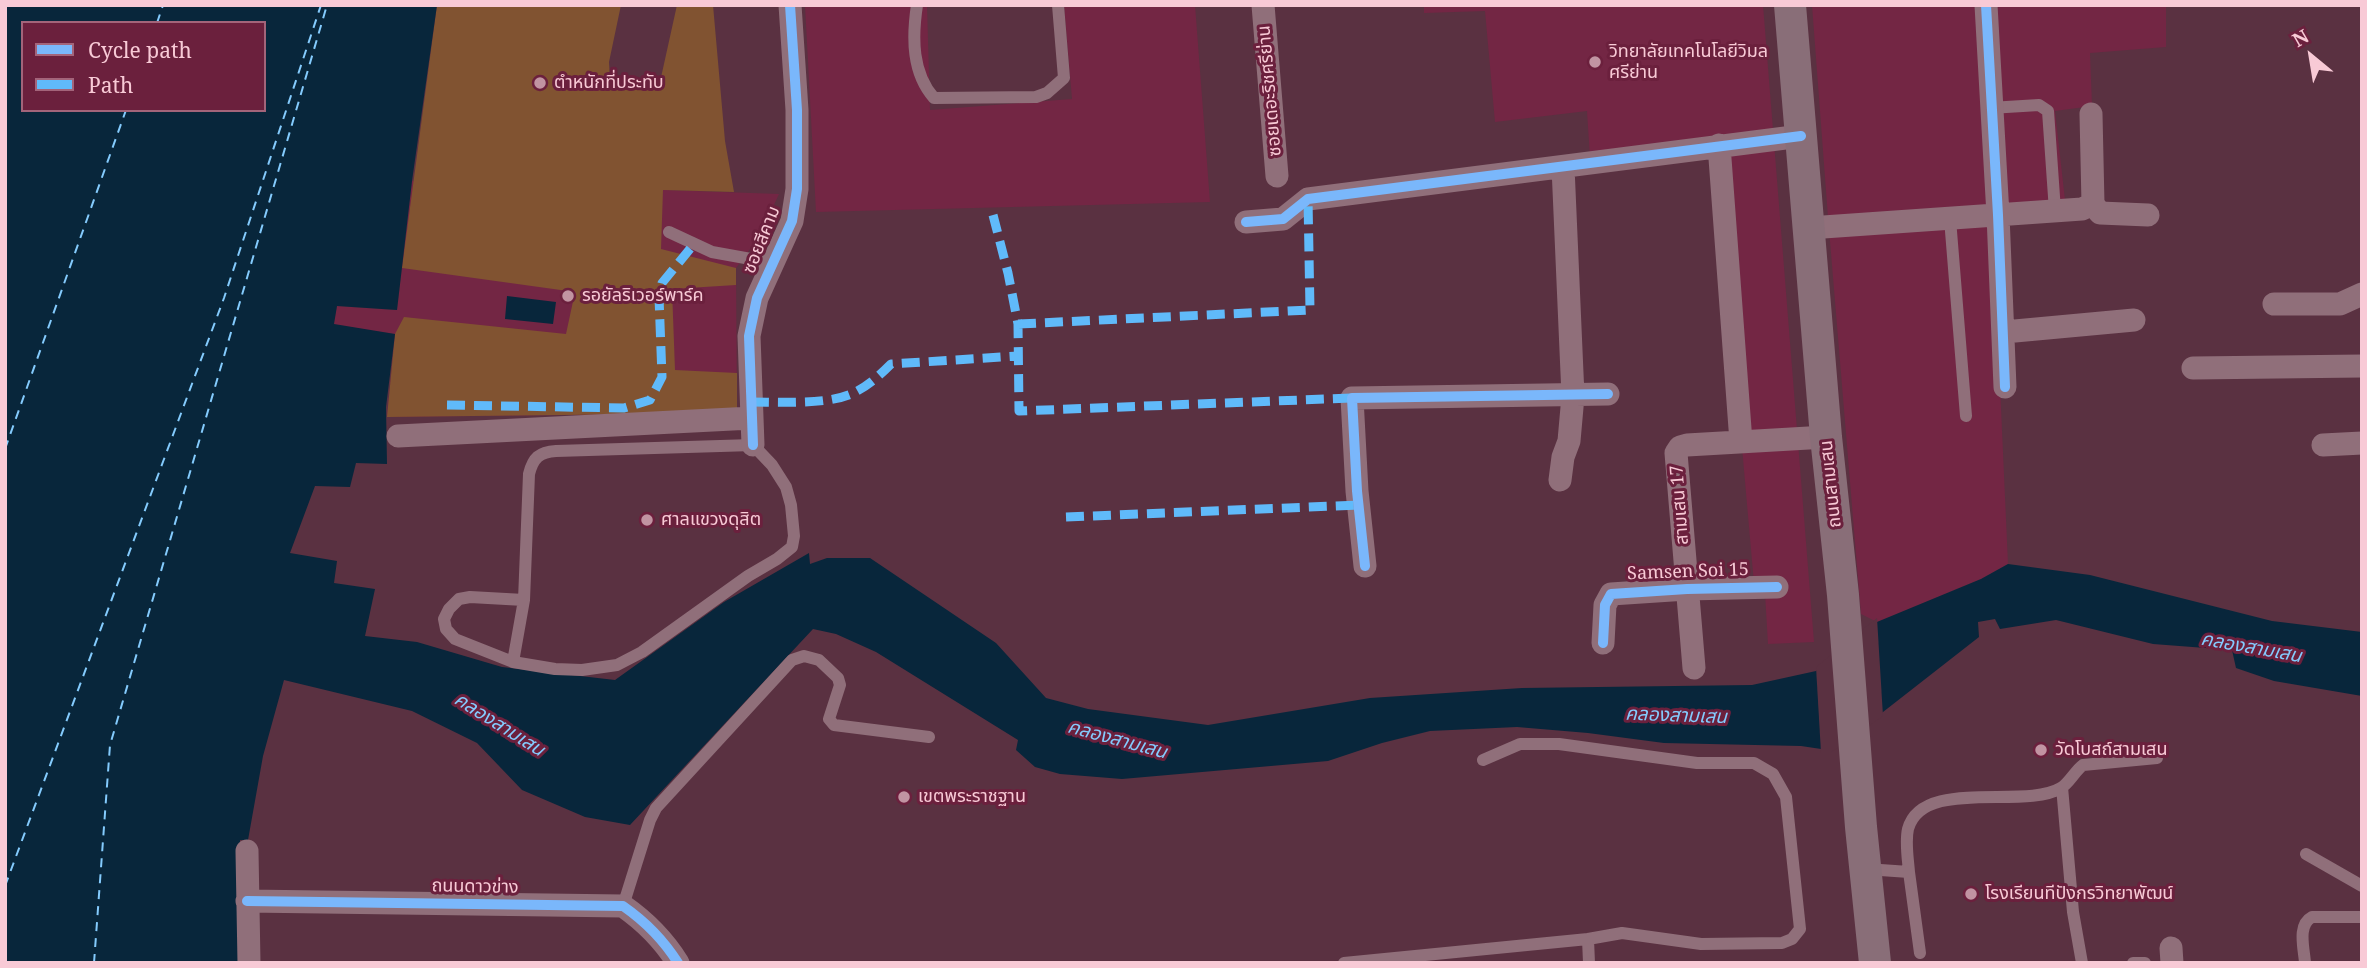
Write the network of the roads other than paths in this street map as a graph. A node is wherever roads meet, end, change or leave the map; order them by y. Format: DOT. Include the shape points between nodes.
graph roads {
  1 [pos="790,5"];
  2 [pos="917,5"];
  3 [pos="1058,5"];
  4 [pos="1263,5"];
  5 [pos="1790,5"];
  6 [pos="1986,5"];
  7 [pos="1990,108"];
  8 [pos="2091,114"];
  9 [pos="1801,136"];
  10 [pos="1719,145"];
  11 [pos="1563,167"];
  12 [pos="1277,176"];
  13 [pos="2093,204"];
  14 [pos="2055,211"];
  15 [pos="1998,215"];
  16 [pos="2148,215"];
  17 [pos="1950,219"];
  18 [pos="1246,222"];
  19 [pos="1809,228"];
  20 [pos="669,232"];
  21 [pos="773,263"];
  22 [pos="2362,294"];
  23 [pos="2274,304"];
  24 [pos="2134,320"];
  25 [pos="2004,332"];
  26 [pos="2362,366"];
  27 [pos="2193,368"];
  28 [pos="2005,387"];
  29 [pos="1608,394"];
  30 [pos="1573,396"];
  31 [pos="1966,416"];
  32 [pos="752,418"];
  33 [pos="398,436"];
  34 [pos="1826,437"];
  35 [pos="1741,442"];
  36 [pos="2362,443"];
  37 [pos="753,445"];
  38 [pos="2323,445"];
  39 [pos="1560,480"];
  40 [pos="1365,566"];
  41 [pos="1777,587"];
  42 [pos="1687,589"];
  43 [pos="524,600"];
  44 [pos="1603,643"];
  45 [pos="513,662"];
  46 [pos="1693,668"];
  47 [pos="929,737"];
  48 [pos="2157,758"];
  49 [pos="1483,760"];
  50 [pos="2062,787"];
  51 [pos="247,851"];
  52 [pos="2306,854"];
  53 [pos="1866,869"];
  54 [pos="1909,872"];
  55 [pos="2362,886"];
  56 [pos="247,901"];
  57 [pos="623,906"];
  58 [pos="2362,917"];
  59 [pos="1588,939"];
  60 [pos="1920,953"];
  61 [pos="249,963"];
  62 [pos="678,963"];
  63 [pos="1344,963"];
  64 [pos="1589,963"];
  65 [pos="1875,963"];
  66 [pos="2082,963"];
  67 [pos="2133,963"];
  68 [pos="2145,963"];
  69 [pos="2305,963"];
  1 -- 21 [label="street, ซอยสีคาม" via="797,189 792,221"];
  2 -- 3 [label="lane" via="915,59 919,76 934,98 949,99 1047,93 1064,78"];
  4 -- 12 [label="street, ซอยเดอะริชศรีย่าน"];
  5 -- 9 [label="main road, ถนนสามเสน"];
  6 -- 7 [label="street"];
  7 -- 14 [label="lane" via="2039,105 2048,111"];
  7 -- 15 [label="street"];
  8 -- 13 [label="street"];
  9 -- 10 [label="street"];
  9 -- 19 [label="main road, ถนนสามเสน"];
  10 -- 11 [label="street"];
  10 -- 35 [label="street"];
  11 -- 18 [label="street" via="1308,199 1283,219"];
  11 -- 30 [label="street"];
  13 -- 14 [label="street"];
  13 -- 16 [label="street" via="2100,213"];
  14 -- 15 [label="street"];
  15 -- 17 [label="street"];
  15 -- 25 [label="street"];
  17 -- 19 [label="street"];
  17 -- 31 [label="lane"];
  19 -- 34 [label="main road, ถนนสามเสน"];
  20 -- 21 [label="lane" via="712,252"];
  21 -- 32 [label="street, ซอยสีคาม" via="757,298 749,336"];
  22 -- 23 [label="street" via="2340,304"];
  24 -- 25 [label="street"];
  25 -- 28 [label="street"];
  26 -- 27 [label="street"];
  29 -- 30 [label="street"];
  30 -- 39 [label="street"];
  30 -- 40 [label="street" via="1352,398"];
  32 -- 33 [label="street"];
  32 -- 37 [label="street, ซอยสีคาม"];
  34 -- 35 [label="street, สามเสน 17"];
  34 -- 53 [label="main road, ถนนสามเสน"];
  35 -- 42 [label="street, สามเสน 17" via="1687,445 1676,453"];
  36 -- 38 [label="street"];
  37 -- 43 [label="lane" via="556,451 536,457 529,474"];
  37 -- 45 [label="lane" via="786,487 792,505 792,547 617,665 582,670"];
  41 -- 42 [label="street, Samsen Soi 15"];
  42 -- 44 [label="street, Samsen Soi 15" via="1611,594 1605,605"];
  42 -- 46 [label="street, สามเสน 17"];
  43 -- 45 [label="lane"];
  43 -- 45 [label="lane" via="459,599 444,620 455,639"];
  47 -- 57 [label="lane" via="834,725 829,719 838,678 819,660 803,656 792,660 656,808"];
  48 -- 50 [label="lane" via="2083,765"];
  49 -- 59 [label="lane" via="1520,744 1559,744 1697,763 1754,763 1773,774 1780,785 1786,797 1800,929 1792,939 1701,944 1622,933"];
  50 -- 54 [label="lane" via="2044,793 1936,801 1912,818 1907,832"];
  50 -- 66 [label="lane"];
  51 -- 56 [label="street"];
  52 -- 55 [label="lane"];
  53 -- 54 [label="lane"];
  53 -- 65 [label="main road, ถนนสามเสน"];
  54 -- 60 [label="lane"];
  56 -- 57 [label="street, ถนนดาวข่าง"];
  56 -- 61 [label="street"];
  57 -- 62 [label="street" via="656,932"];
  58 -- 69 [label="lane" via="2306,920 2302,927"];
  59 -- 63 [label="lane"];
  59 -- 64 [label="lane"];
  67 -- 68 [label="lane"];
}
